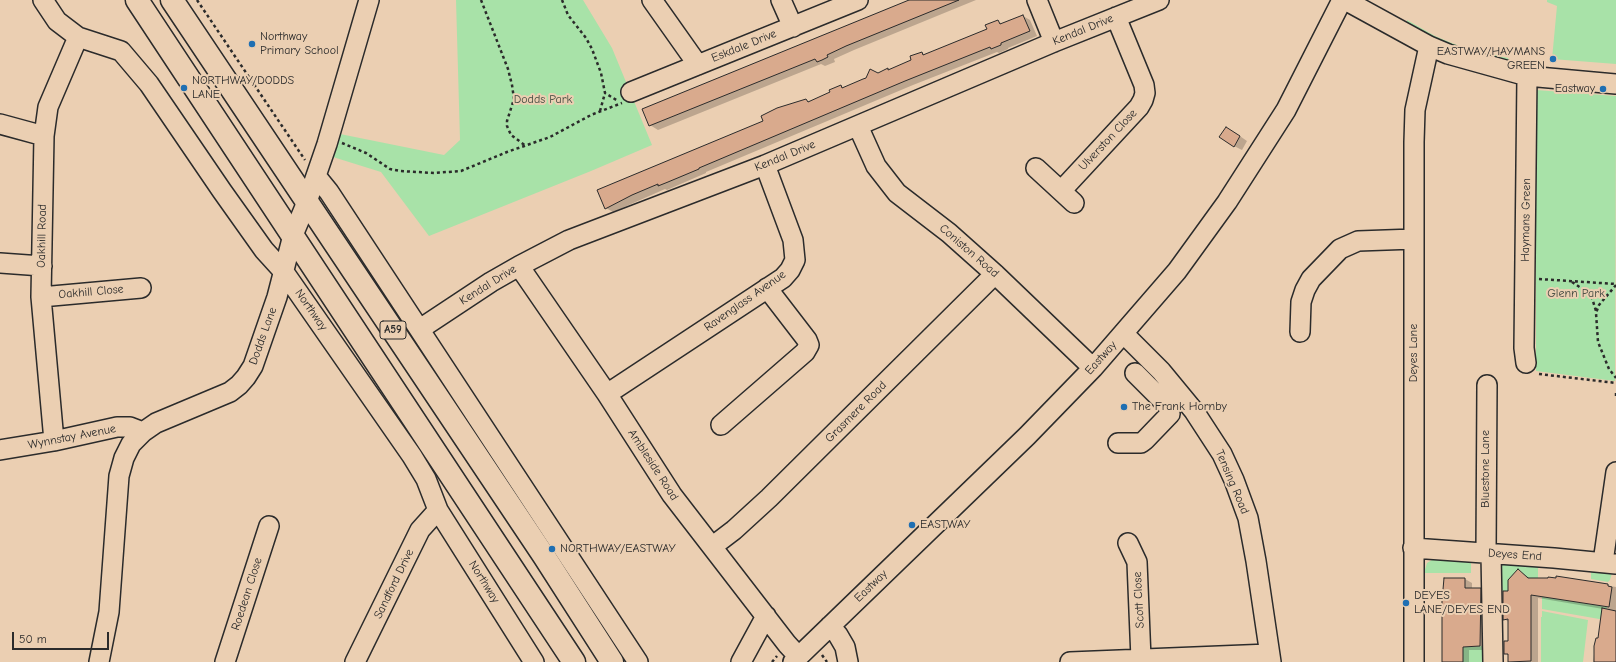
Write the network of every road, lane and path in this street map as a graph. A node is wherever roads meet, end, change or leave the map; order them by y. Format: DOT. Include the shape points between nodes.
graph roads {
  1 [pos="42,0"];
  2 [pos="138,0"];
  3 [pos="172,0"];
  4 [pos="197,0"];
  5 [pos="369,0"];
  6 [pos="480,0"];
  7 [pos="562,0"];
  8 [pos="652,0"];
  9 [pos="781,0"];
  10 [pos="858,0"];
  11 [pos="1037,0"];
  12 [pos="1159,0"];
  13 [pos="1342,0"];
  14 [pos="1345,0"];
  15 [pos="1116,17"];
  16 [pos="793,27"];
  17 [pos="78,36"];
  18 [pos="1054,42"];
  19 [pos="1429,46"];
  20 [pos="698,64"];
  21 [pos="1528,76"];
  22 [pos="1616,84"];
  23 [pos="605,92"];
  24 [pos="630,92"];
  25 [pos="599,112"];
  26 [pos="0,124"];
  27 [pos="858,126"];
  28 [pos="44,136"];
  29 [pos="338,142"];
  30 [pos="526,146"];
  31 [pos="765,165"];
  32 [pos="1036,168"];
  33 [pos="316,176"];
  34 [pos="307,202"];
  35 [pos="293,235"];
  36 [pos="1414,239"];
  37 [pos="0,263"];
  38 [pos="42,266"];
  39 [pos="519,266"];
  40 [pos="284,272"];
  41 [pos="995,274"];
  42 [pos="1525,278"];
  43 [pos="1570,281"];
  44 [pos="1616,285"];
  45 [pos="141,288"];
  46 [pos="768,288"];
  47 [pos="41,297"];
  48 [pos="1596,311"];
  49 [pos="420,330"];
  50 [pos="1300,332"];
  51 [pos="1124,334"];
  52 [pos="374,358"];
  53 [pos="1093,368"];
  54 [pos="1533,368"];
  55 [pos="1135,373"];
  56 [pos="1616,378"];
  57 [pos="1616,383"];
  58 [pos="1487,385"];
  59 [pos="1169,393"];
  60 [pos="1616,393"];
  61 [pos="607,394"];
  62 [pos="1616,396"];
  63 [pos="721,425"];
  64 [pos="143,432"];
  65 [pos="54,441"];
  66 [pos="1118,443"];
  67 [pos="0,450"];
  68 [pos="1616,472"];
  69 [pos="438,510"];
  70 [pos="269,526"];
  71 [pos="1128,543"];
  72 [pos="713,546"];
  73 [pos="1413,548"];
  74 [pos="1489,553"];
  75 [pos="1610,563"];
  76 [pos="766,616"];
  77 [pos="830,626"];
  78 [pos="820,654"];
  79 [pos="1270,658"];
  80 [pos="796,659"];
  81 [pos="1141,659"];
  82 [pos="99,662"];
  83 [pos="225,662"];
  84 [pos="355,662"];
  85 [pos="534,662"];
  86 [pos="574,662"];
  87 [pos="612,662"];
  88 [pos="638,662"];
  89 [pos="741,662"];
  90 [pos="827,662"];
  91 [pos="848,662"];
  92 [pos="1070,662"];
  93 [pos="1414,662"];
  94 [pos="1493,662"];
  1 -- 17 [label="street, Northway" via="58,21"];
  2 -- 35 [label="highway, A59"];
  3 -- 34 [label="highway, A59"];
  4 -- 33 [label="path"];
  5 -- 33 [label="street, Dodds Lane"];
  6 -- 30 [label="path" via="512,85 514,98 506,126 511,135"];
  7 -- 23 [label="path" via="568,15 592,49"];
  8 -- 20 [label="street"];
  9 -- 16 [label="street"];
  10 -- 16 [label="street, Eskdale Drive"];
  11 -- 18 [label="street"];
  12 -- 15 [label="street, Kendal Drive"];
  13 -- 51 [label="street, Eastway" via="1286,110 1254,162 1180,266"];
  14 -- 19 [label="street"];
  15 -- 18 [label="street, Kendal Drive"];
  15 -- 32 [label="street, Ulverston Close" via="1144,85 1143,100 1067,197"];
  16 -- 20 [label="street, Eskdale Drive"];
  17 -- 28 [label="street, Oakhill Road" via="48,107"];
  17 -- 40 [label="street, Northway" via="121,51 149,84 264,250"];
  18 -- 27 [label="street, Kendal Drive"];
  19 -- 21 [label="street" via="1448,54"];
  19 -- 36 [label="street, Deyes Lane" via="1415,110"];
  20 -- 24 [label="street, Eskdale Drive"];
  21 -- 22 [label="street"];
  21 -- 42 [label="street, Haymans Green"];
  23 -- 25 [label="path"];
  23 -- 25 [label="path" via="614,100 624,102"];
  25 -- 30 [label="path"];
  26 -- 28 [label="street"];
  27 -- 31 [label="street, Kendal Drive"];
  27 -- 41 [label="street, Coniston Road" via="876,166 888,183"];
  28 -- 38 [label="street, Oakhill Road"];
  29 -- 30 [label="path" via="373,156 390,169 434,173 461,171"];
  31 -- 39 [label="street, Kendal Drive" via="569,240"];
  31 -- 46 [label="street, Ravenglass Avenue" via="793,240 795,254 790,270"];
  33 -- 34 [label="street, Dodds Lane"];
  33 -- 49 [label="street"];
  34 -- 35 [label="street, Dodds Lane"];
  34 -- 52 [label="highway" via="306,214 312,233 366,320"];
  34 -- 87 [label="highway, A59"];
  35 -- 40 [label="street, Dodds Lane"];
  35 -- 52 [label="highway, A59"];
  36 -- 50 [label="street" via="1358,241 1340,249 1311,279 1305,290 1301,302"];
  36 -- 73 [label="street, Deyes Lane"];
  37 -- 38 [label="street"];
  38 -- 47 [label="street, Oakhill Road"];
  39 -- 49 [label="street, Kendal Drive"];
  39 -- 61 [label="street, Ambleside Road"];
  40 -- 64 [label="street, Dodds Lane" via="261,344 246,377 239,385 230,392 156,423"];
  40 -- 69 [label="street, Northway" via="412,456 426,479"];
  41 -- 53 [label="street, Coniston Road"];
  41 -- 72 [label="street, Grasmere Road" via="770,498"];
  42 -- 43 [label="path"];
  42 -- 54 [label="street, Haymans Green" via="1524,348"];
  43 -- 44 [label="path"];
  43 -- 48 [label="path" via="1587,292"];
  44 -- 48 [label="path"];
  45 -- 47 [label="street, Oakhill Close"];
  46 -- 61 [label="street, Ravenglass Avenue"];
  46 -- 63 [label="street" via="809,345 806,352"];
  47 -- 65 [label="street, Oakhill Road"];
  48 -- 56 [label="path" via="1598,342 1609,369"];
  49 -- 88 [label="street"];
  51 -- 53 [label="street, Eastway"];
  51 -- 59 [label="street, Tensing Road"];
  52 -- 86 [label="highway, A59"];
  53 -- 77 [label="street, Eastway" via="1027,436"];
  54 -- 57 [label="path"];
  55 -- 59 [label="street"];
  58 -- 74 [label="street, Bluestone Lane"];
  59 -- 66 [label="street" via="1170,414 1145,440 1141,443"];
  59 -- 79 [label="street, Tensing Road" via="1194,411 1222,454 1234,480 1248,518"];
  60 -- 62 [label="path"];
  61 -- 72 [label="street, Ambleside Road" via="672,495"];
  64 -- 65 [label="street, Wynnstay Avenue" via="130,427 117,427"];
  64 -- 82 [label="street, Dodds Lane" via="131,444 119,476 109,612"];
  65 -- 67 [label="street, Wynnstay Avenue"];
  68 -- 75 [label="street"];
  69 -- 84 [label="street, Sandford Drive" via="420,530"];
  69 -- 85 [label="street, Northway"];
  70 -- 83 [label="street, Roedean Close"];
  71 -- 81 [label="street, Scott Close" via="1137,562"];
  72 -- 76 [label="street, Ambleside Road"];
  73 -- 74 [label="street, Deyes End"];
  73 -- 93 [label="street, Deyes Lane"];
  74 -- 75 [label="street, Deyes End"];
  74 -- 94 [label="street, Bluestone Lane"];
  76 -- 80 [label="street, Ambleside Road"];
  76 -- 89 [label="street"];
  77 -- 80 [label="street, Eastway"];
  77 -- 91 [label="street" via="845,647"];
  78 -- 90 [label="path"];
  79 -- 81 [label="street"];
  81 -- 92 [label="street"];
}
